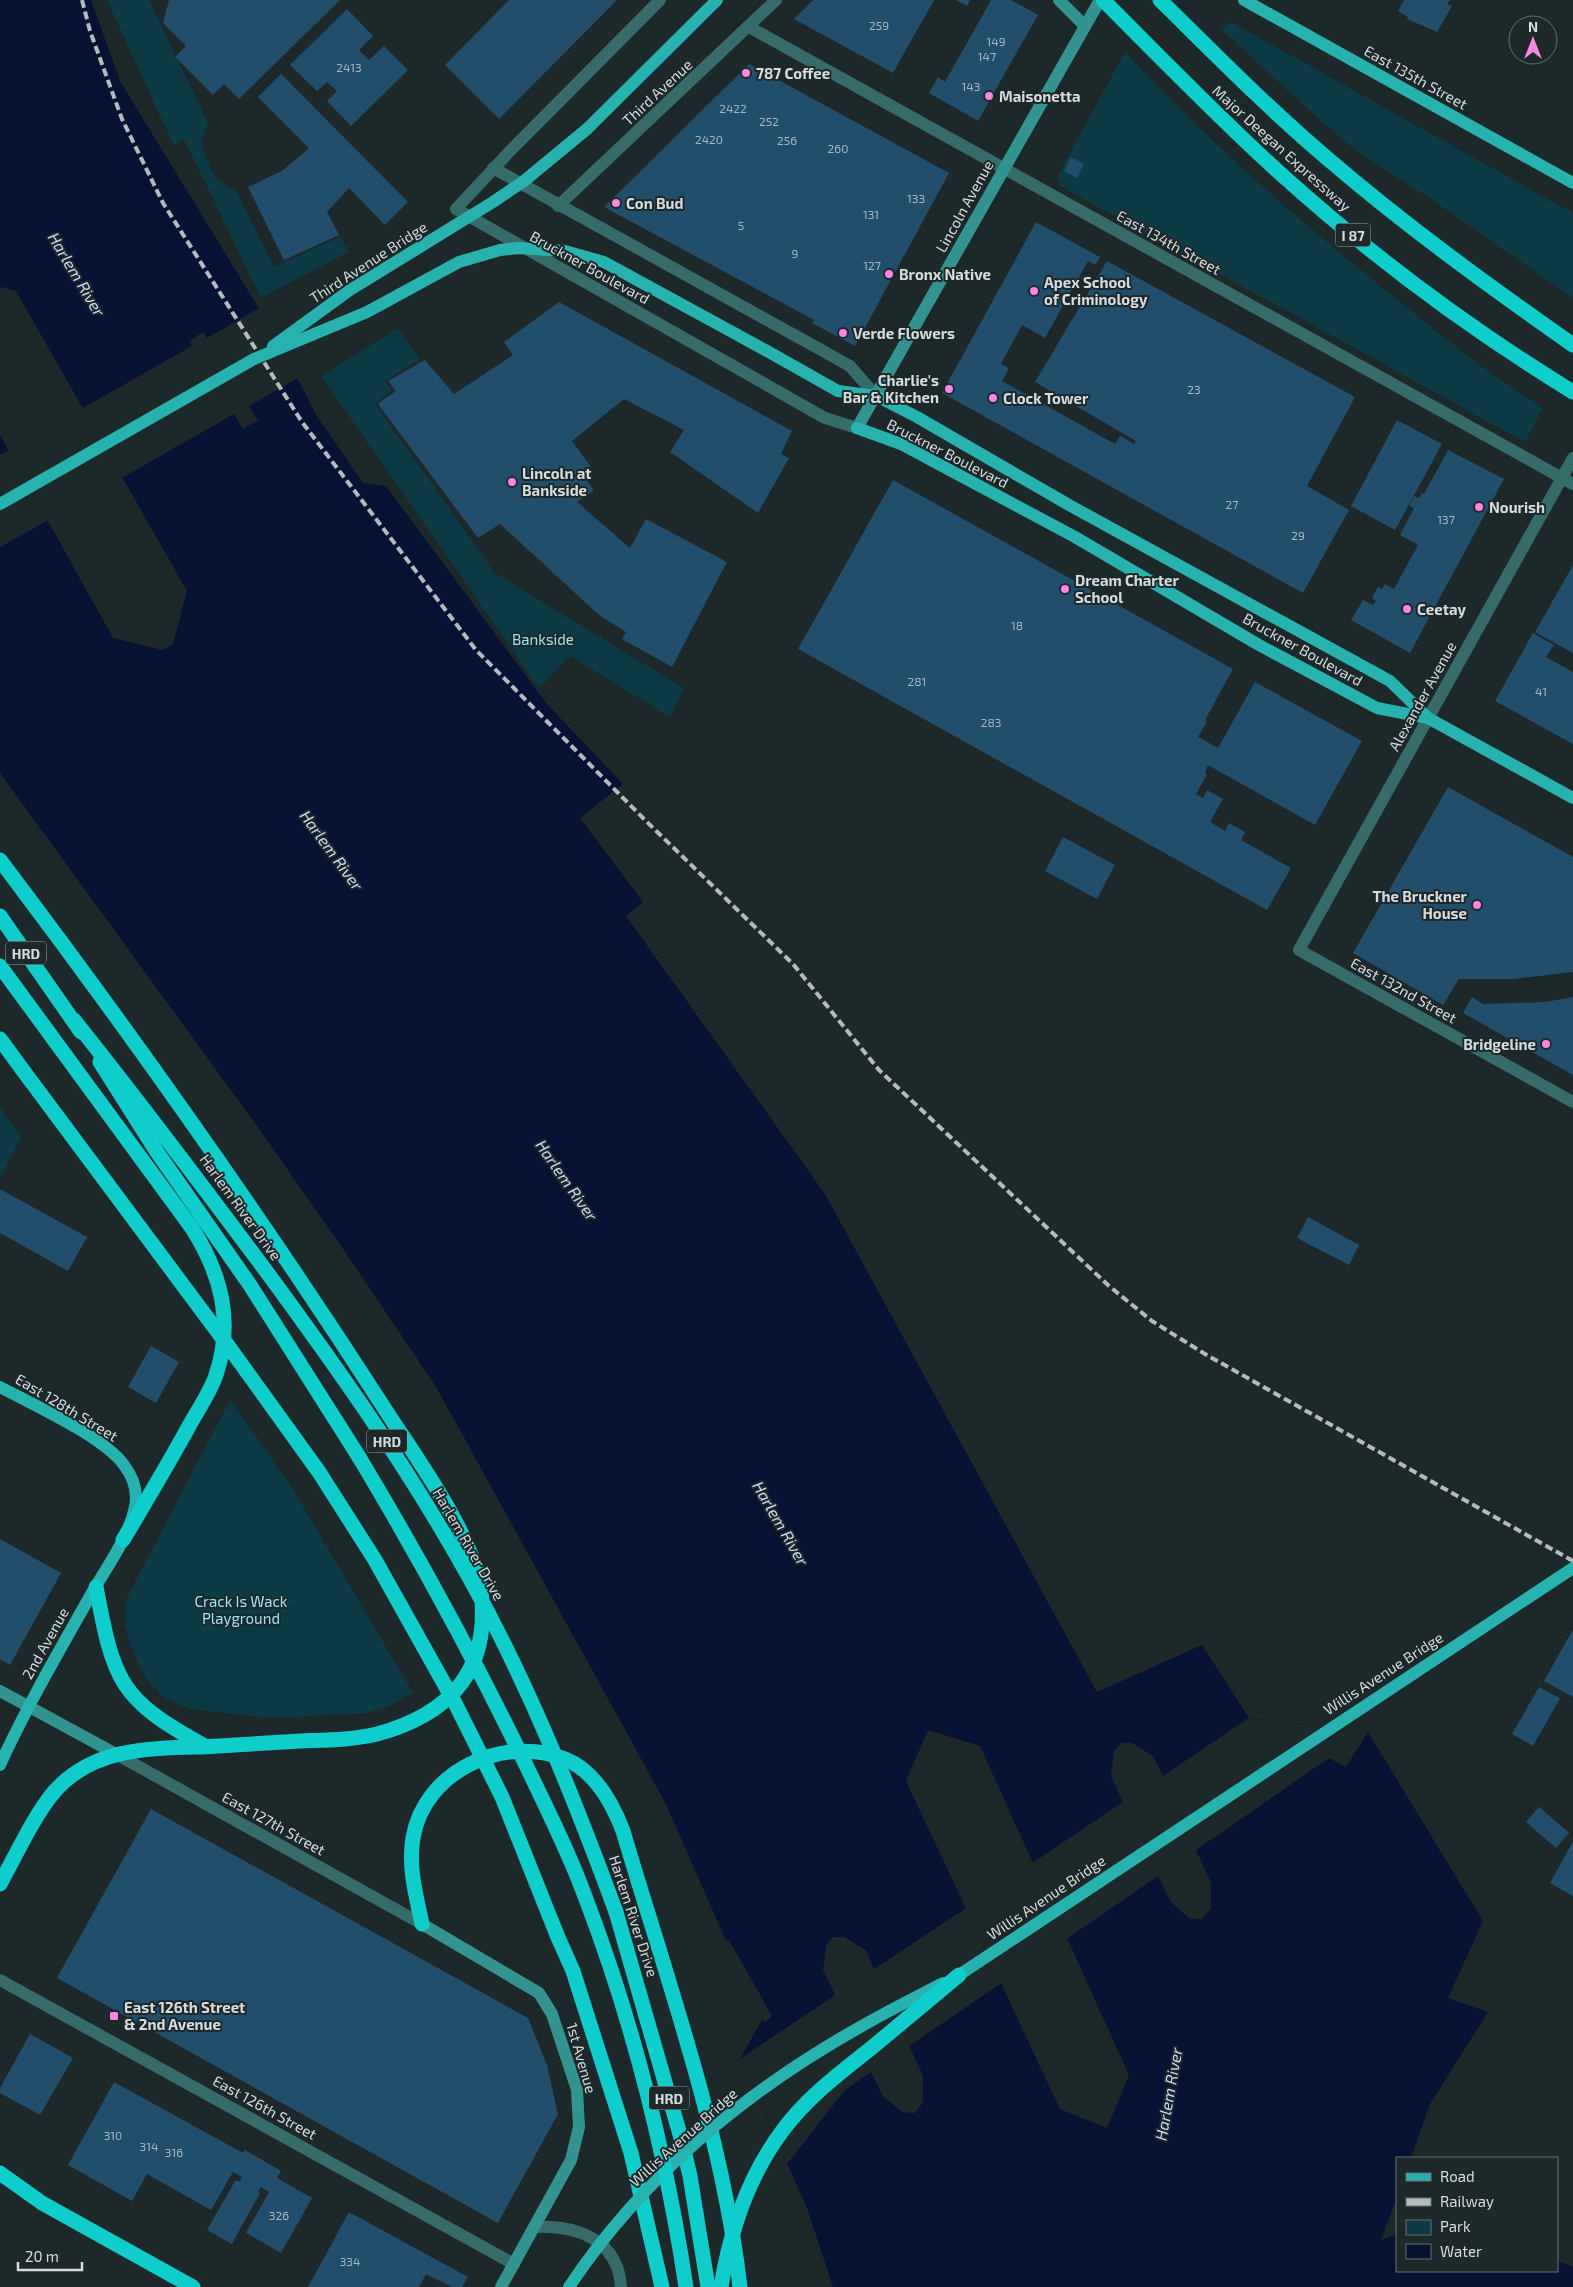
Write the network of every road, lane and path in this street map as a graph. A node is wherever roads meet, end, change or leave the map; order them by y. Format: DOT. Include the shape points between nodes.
graph roads {
  1 [pos="660,0"];
  2 [pos="717,0"];
  3 [pos="776,0"];
  4 [pos="1059,0"];
  5 [pos="1102,0"];
  6 [pos="1160,0"];
  7 [pos="1244,0"];
  8 [pos="1085,26"];
  9 [pos="749,27"];
  10 [pos="494,168"];
  11 [pos="1004,169"];
  12 [pos="1573,183"];
  13 [pos="558,206"];
  14 [pos="1570,336"];
  15 [pos="254,360"];
  16 [pos="1573,392"];
  17 [pos="876,396"];
  18 [pos="857,428"];
  19 [pos="1573,458"];
  20 [pos="1561,478"];
  21 [pos="1573,484"];
  22 [pos="0,504"];
  23 [pos="1428,718"];
  24 [pos="1573,798"];
  25 [pos="0,860"];
  26 [pos="0,916"];
  27 [pos="1299,950"];
  28 [pos="0,966"];
  29 [pos="74,1020"];
  30 [pos="0,1039"];
  31 [pos="1573,1102"];
  32 [pos="0,1386"];
  33 [pos="123,1540"];
  34 [pos="1573,1568"];
  35 [pos="96,1587"];
  36 [pos="0,1691"];
  37 [pos="28,1706"];
  38 [pos="206,1746"];
  39 [pos="116,1754"];
  40 [pos="0,1765"];
  41 [pos="0,1884"];
  42 [pos="422,1924"];
  43 [pos="959,1975"];
  44 [pos="0,1980"];
  45 [pos="530,1986"];
  46 [pos="0,2173"];
  47 [pos="0,2187"];
  48 [pos="42,2203"];
  49 [pos="535,2227"];
  50 [pos="651,2244"];
  51 [pos="514,2264"];
  52 [pos="193,2287"];
  53 [pos="501,2287"];
  54 [pos="569,2287"];
  55 [pos="621,2287"];
  56 [pos="652,2287"];
  57 [pos="662,2287"];
  58 [pos="686,2287"];
  59 [pos="708,2287"];
  60 [pos="721,2287"];
  61 [pos="740,2287"];
  1 -- 10 [label="street"];
  2 -- 15 [label="main road, Third Avenue Bridge, bridge" via="587,129 544,165 493,202 350,290"];
  3 -- 9 [label="street, Third Avenue"];
  4 -- 8 [label="main road"];
  5 -- 8 [label="main road, Lincoln Avenue"];
  5 -- 16 [label="highway, Major Deegan Expressway / I 87" via="1282,174 1349,232 1450,310"];
  6 -- 14 [label="highway, Major Deegan Expressway / I 87" via="1271,109 1388,209 1451,258"];
  7 -- 12 [label="main road, East 135th Street"];
  8 -- 11 [label="main road, Lincoln Avenue"];
  9 -- 11 [label="street, East 134th Street"];
  9 -- 13 [label="street, Third Avenue"];
  10 -- 13 [label="street, Bruckner Boulevard"];
  10 -- 18 [label="street, Bruckner Boulevard" via="456,210 825,418"];
  11 -- 17 [label="main road, Lincoln Avenue"];
  11 -- 20 [label="street, East 134th Street"];
  13 -- 17 [label="street, Bruckner Boulevard" via="850,366"];
  15 -- 17 [label="main road, bridge" via="367,312 459,262 518,248 565,251 604,262 838,391"];
  15 -- 22 [label="main road, Third Avenue Bridge"];
  17 -- 18 [label="main road, Lincoln Avenue"];
  17 -- 23 [label="main road, Bruckner Boulevard" via="1390,681"];
  18 -- 23 [label="main road, Bruckner Boulevard" via="901,444 1075,537 1259,645 1376,708"];
  19 -- 20 [label="street, Alexander Avenue"];
  20 -- 21 [label="street, East 134th Street"];
  20 -- 23 [label="street, Alexander Avenue"];
  23 -- 24 [label="main road, Bruckner Boulevard"];
  23 -- 27 [label="street, Alexander Avenue"];
  25 -- 38 [label="highway" via="99,992 326,1317 457,1524 481,1590 479,1635 470,1668 450,1698 427,1714 394,1728 355,1738"];
  26 -- 29 [label="highway, Harlem River Drive / HRD"];
  27 -- 31 [label="street, East 132nd Street"];
  28 -- 33 [label="highway" via="192,1228 214,1268 222,1291 225,1331 216,1377"];
  29 -- 58 [label="highway, bridge" via="157,1152 245,1277 364,1465 446,1608 544,1803 586,1896 630,2028 663,2155"];
  29 -- 59 [label="highway, Harlem River Drive / HRD, bridge" via="171,1142 385,1438 451,1545 520,1675 550,1742 616,1912 681,2138"];
  30 -- 50 [label="highway, bridge" via="318,1472 375,1560 455,1703 502,1797 573,1971 628,2144"];
  32 -- 33 [label="main road, East 128th Street" via="94,1439 124,1464 136,1494"];
  33 -- 35 [label="main road, 2nd Avenue"];
  34 -- 43 [label="main road, Willis Avenue Bridge"];
  35 -- 37 [label="main road, 2nd Avenue"];
  35 -- 38 [label="highway" via="110,1654 128,1690 157,1719"];
  36 -- 37 [label="main road, East 127th Street"];
  37 -- 39 [label="main road, East 127th Street"];
  37 -- 40 [label="main road, 2nd Avenue"];
  38 -- 39 [label="highway" via="142,1748"];
  39 -- 41 [label="highway" via="87,1766 56,1789"];
  39 -- 42 [label="street, East 127th Street"];
  42 -- 45 [label="main road, East 127th Street"];
  42 -- 61 [label="highway" via="411,1869 413,1836 428,1800 458,1771 494,1754 536,1752 565,1759 601,1788 623,1831 700,2093 725,2196"];
  43 -- 54 [label="main road, Willis Avenue Bridge, bridge" via="861,2026 786,2074 717,2124 632,2204"];
  43 -- 60 [label="highway, bridge" via="831,2078 784,2128 769,2149 746,2196"];
  44 -- 51 [label="street, East 126th Street"];
  45 -- 49 [label="main road, 1st Avenue" via="540,1993 552,2014 580,2109 571,2160"];
  46 -- 48 [label="highway"];
  47 -- 48 [label="highway"];
  48 -- 52 [label="highway"];
  49 -- 51 [label="main road, 1st Avenue"];
  49 -- 55 [label="street" via="566,2227 592,2236 611,2258"];
  50 -- 56 [label="highway"];
  50 -- 57 [label="highway"];
  51 -- 53 [label="main road, 1st Avenue"];
}
